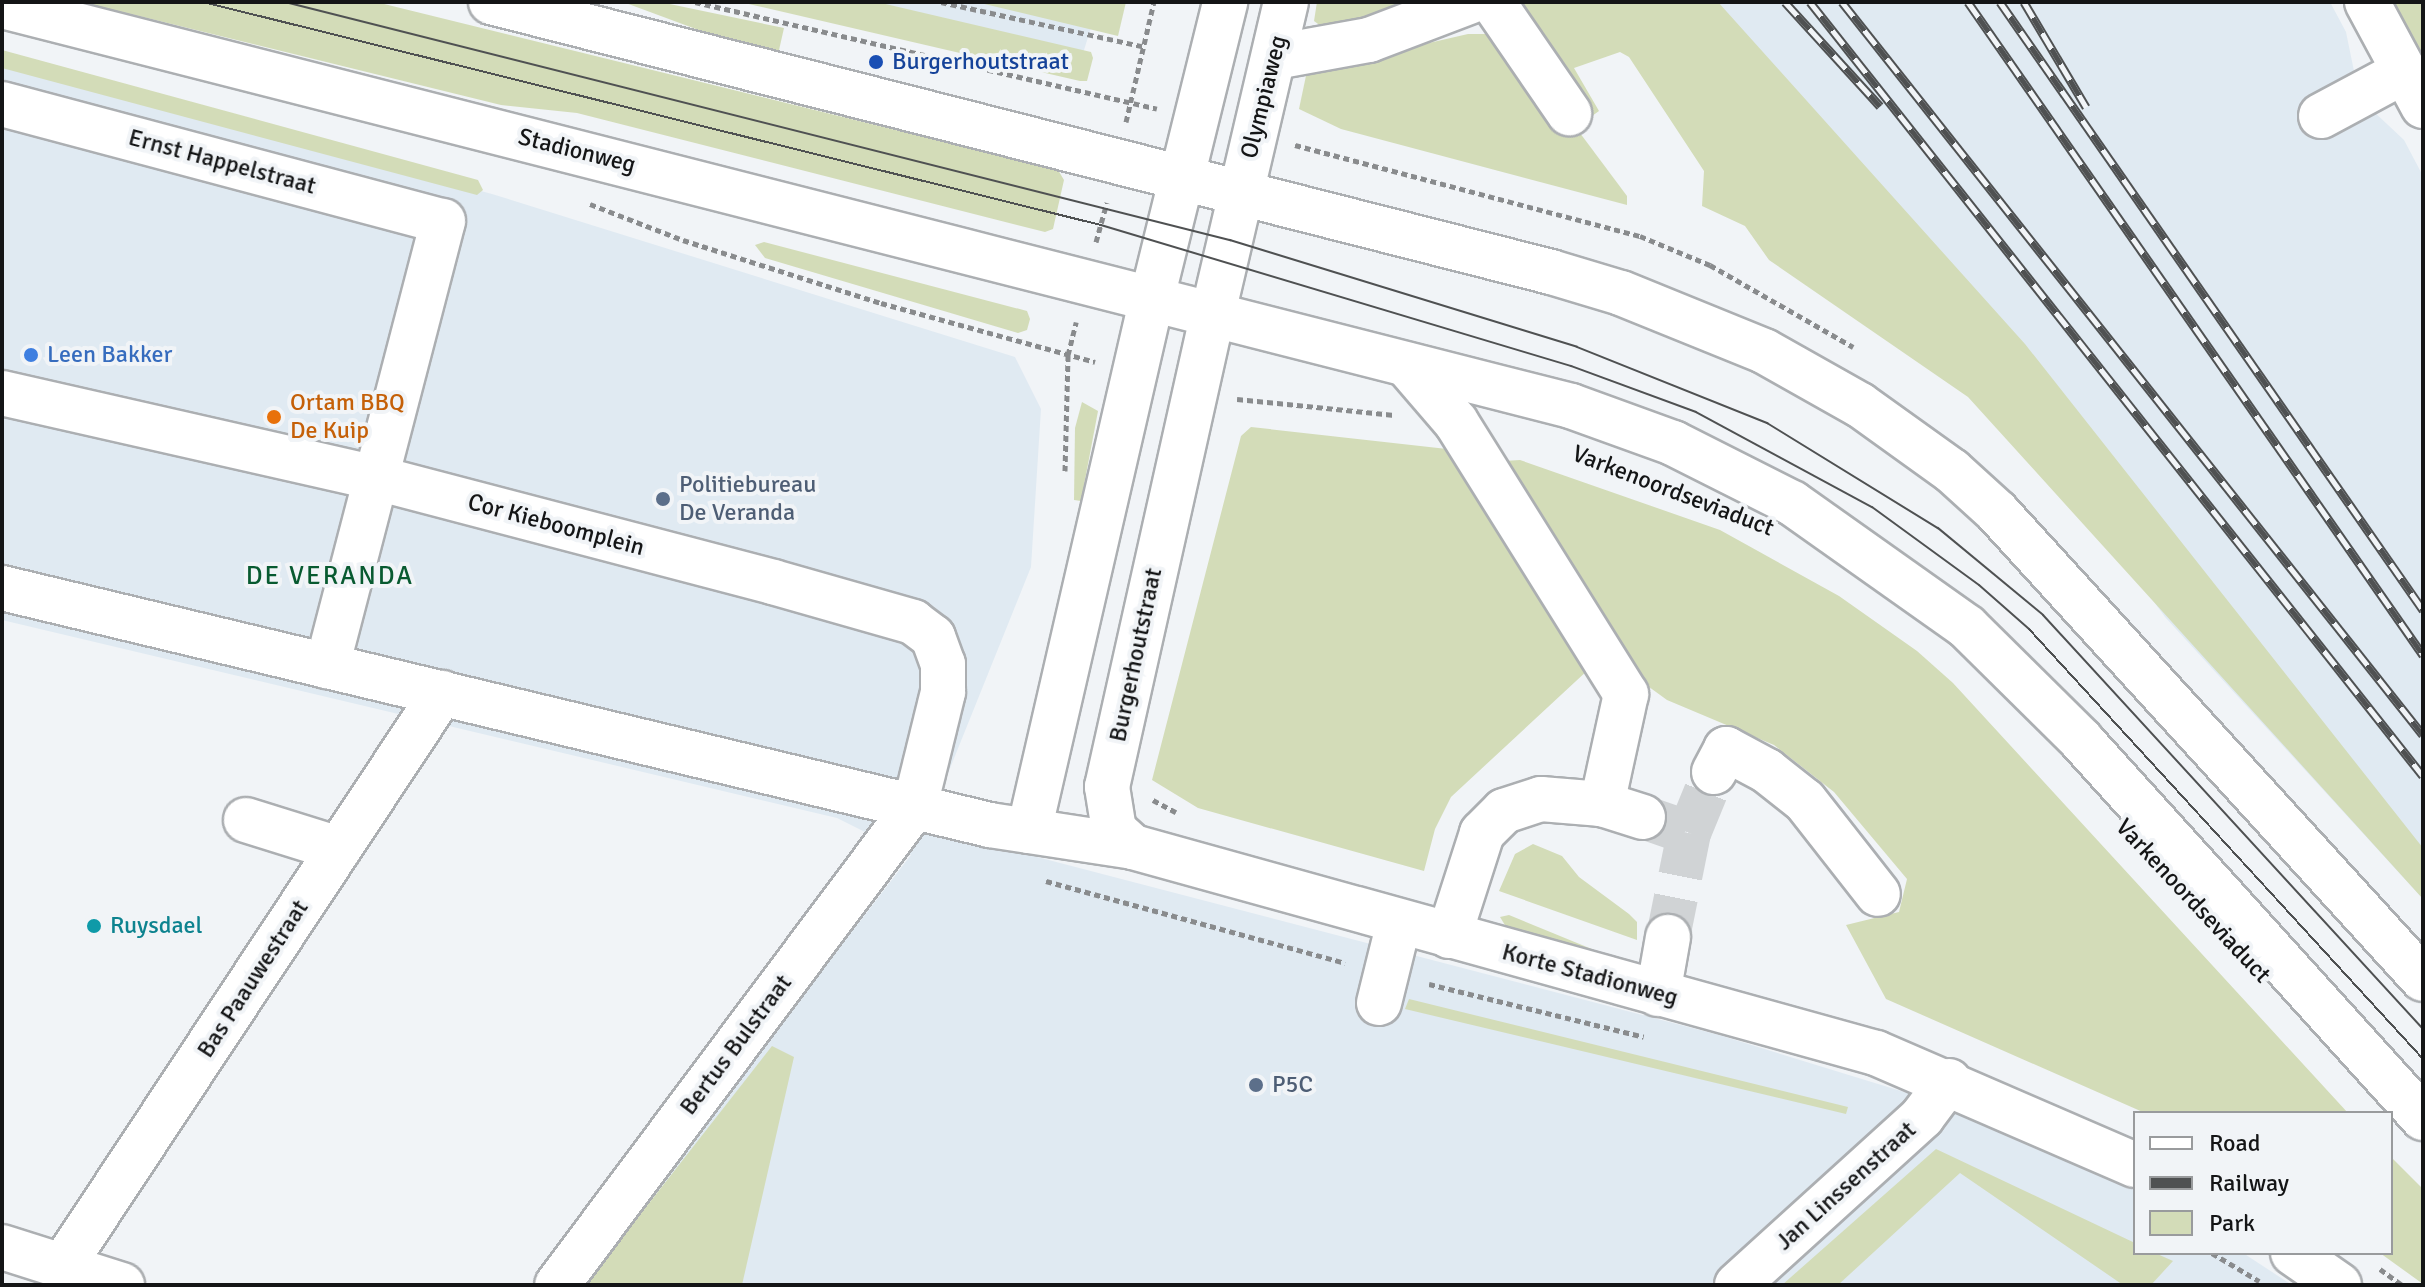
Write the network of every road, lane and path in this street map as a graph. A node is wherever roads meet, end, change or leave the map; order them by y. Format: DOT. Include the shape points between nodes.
graph roads {
  1 [pos="491,2"];
  2 [pos="695,2"];
  3 [pos="941,2"];
  4 [pos="1154,2"];
  5 [pos="1225,2"];
  6 [pos="1286,2"];
  7 [pos="1469,2"];
  8 [pos="1493,2"];
  9 [pos="2367,2"];
  10 [pos="2,6"];
  11 [pos="1145,47"];
  12 [pos="1275,57"];
  13 [pos="2414,88"];
  14 [pos="1130,102"];
  15 [pos="2,104"];
  16 [pos="1569,113"];
  17 [pos="2321,116"];
  18 [pos="1117,159"];
  19 [pos="1182,176"];
  20 [pos="1241,192"];
  21 [pos="587,202"];
  22 [pos="1085,280"];
  23 [pos="1152,298"];
  24 [pos="1213,313"];
  25 [pos="1068,355"];
  26 [pos="1407,365"];
  27 [pos="1134,373"];
  28 [pos="1194,389"];
  29 [pos="2,393"];
  30 [pos="1456,422"];
  31 [pos="377,478"];
  32 [pos="2,588"];
  33 [pos="327,666"];
  34 [pos="442,693"];
  35 [pos="1714,772"];
  36 [pos="1602,804"];
  37 [pos="915,806"];
  38 [pos="1643,817"];
  39 [pos="246,820"];
  40 [pos="1029,831"];
  41 [pos="1133,847"];
  42 [pos="339,849"];
  43 [pos="1878,894"];
  44 [pos="1399,922"];
  45 [pos="1449,936"];
  46 [pos="1668,937"];
  47 [pos="2423,979"];
  48 [pos="1658,994"];
  49 [pos="1379,1003"];
  50 [pos="1949,1081"];
  51 [pos="2423,1118"];
  52 [pos="2133,1164"];
  53 [pos="2,1247"];
  54 [pos="2215,1255"];
  55 [pos="2296,1255"];
  56 [pos="64,1264"];
  57 [pos="122,1285"];
  58 [pos="557,1285"];
  59 [pos="1737,1285"];
  60 [pos="2265,1285"];
  61 [pos="2339,1285"];
  1 -- 18 [label="street"];
  2 -- 14 [label="path"];
  3 -- 11 [label="path"];
  4 -- 11 [label="path"];
  5 -- 19 [label="street"];
  6 -- 12 [label="street, Olympiaweg"];
  7 -- 12 [label="street" via="1369,40"];
  8 -- 16 [label="street"];
  9 -- 13 [label="street"];
  10 -- 22 [label="street, Stadionweg"];
  11 -- 14 [label="path"];
  12 -- 20 [label="street, Olympiaweg"];
  13 -- 17 [label="street"];
  14 -- 18 [label="path"];
  15 -- 31 [label="street, Ernst Happelstraat" via="443,221"];
  18 -- 19 [label="street"];
  18 -- 22 [label="path"];
  19 -- 20 [label="street"];
  19 -- 23 [label="street"];
  20 -- 24 [label="street, Olympiaweg"];
  20 -- 47 [label="street" via="1621,293 1764,351 1860,405 1952,471 1997,512"];
  21 -- 25 [label="path, Stadionweg" via="744,260 988,336"];
  22 -- 23 [label="street, Stadionweg"];
  22 -- 25 [label="path"];
  23 -- 24 [label="street, Varkenoordseviaduct"];
  23 -- 27 [label="street"];
  24 -- 26 [label="street, Varkenoordseviaduct"];
  24 -- 28 [label="street, Burgerhoutstraat"];
  25 -- 27 [label="path"];
  26 -- 30 [label="street"];
  26 -- 51 [label="street, Varkenoordseviaduct" via="1571,406 1673,443 1792,503 1924,593 1967,627 2081,740"];
  27 -- 40 [label="street"];
  28 -- 30 [label="path" via="1245,400"];
  28 -- 41 [label="street, Burgerhoutstraat" via="1107,787 1114,830"];
  29 -- 31 [label="street, Cor Kieboomplein"];
  30 -- 36 [label="street" via="1626,694"];
  31 -- 33 [label="street"];
  31 -- 37 [label="street, Cor Kieboomplein" via="913,622 933,637 944,676"];
  32 -- 33 [label="street"];
  33 -- 34 [label="street"];
  34 -- 37 [label="street"];
  34 -- 42 [label="street, Bas Paauwestraat"];
  35 -- 43 [label="street" via="1726,749 1767,771 1805,801"];
  36 -- 38 [label="street"];
  36 -- 45 [label="street" via="1541,799 1504,811 1482,833"];
  37 -- 40 [label="street"];
  37 -- 58 [label="street, Bertus Bulstraat"];
  39 -- 42 [label="street"];
  40 -- 41 [label="street, Korte Stadionweg"];
  41 -- 44 [label="street, Korte Stadionweg"];
  42 -- 56 [label="street, Bas Paauwestraat"];
  44 -- 45 [label="street, Korte Stadionweg"];
  44 -- 49 [label="street"];
  45 -- 48 [label="street, Korte Stadionweg"];
  46 -- 48 [label="street"];
  48 -- 50 [label="street, Korte Stadionweg" via="1876,1053"];
  50 -- 52 [label="street, Korte Stadionweg"];
  50 -- 59 [label="street, Jan Linssenstraat" via="1922,1117"];
  53 -- 56 [label="street"];
  54 -- 60 [label="path"];
  55 -- 61 [label="street"];
  56 -- 57 [label="street"];
}
